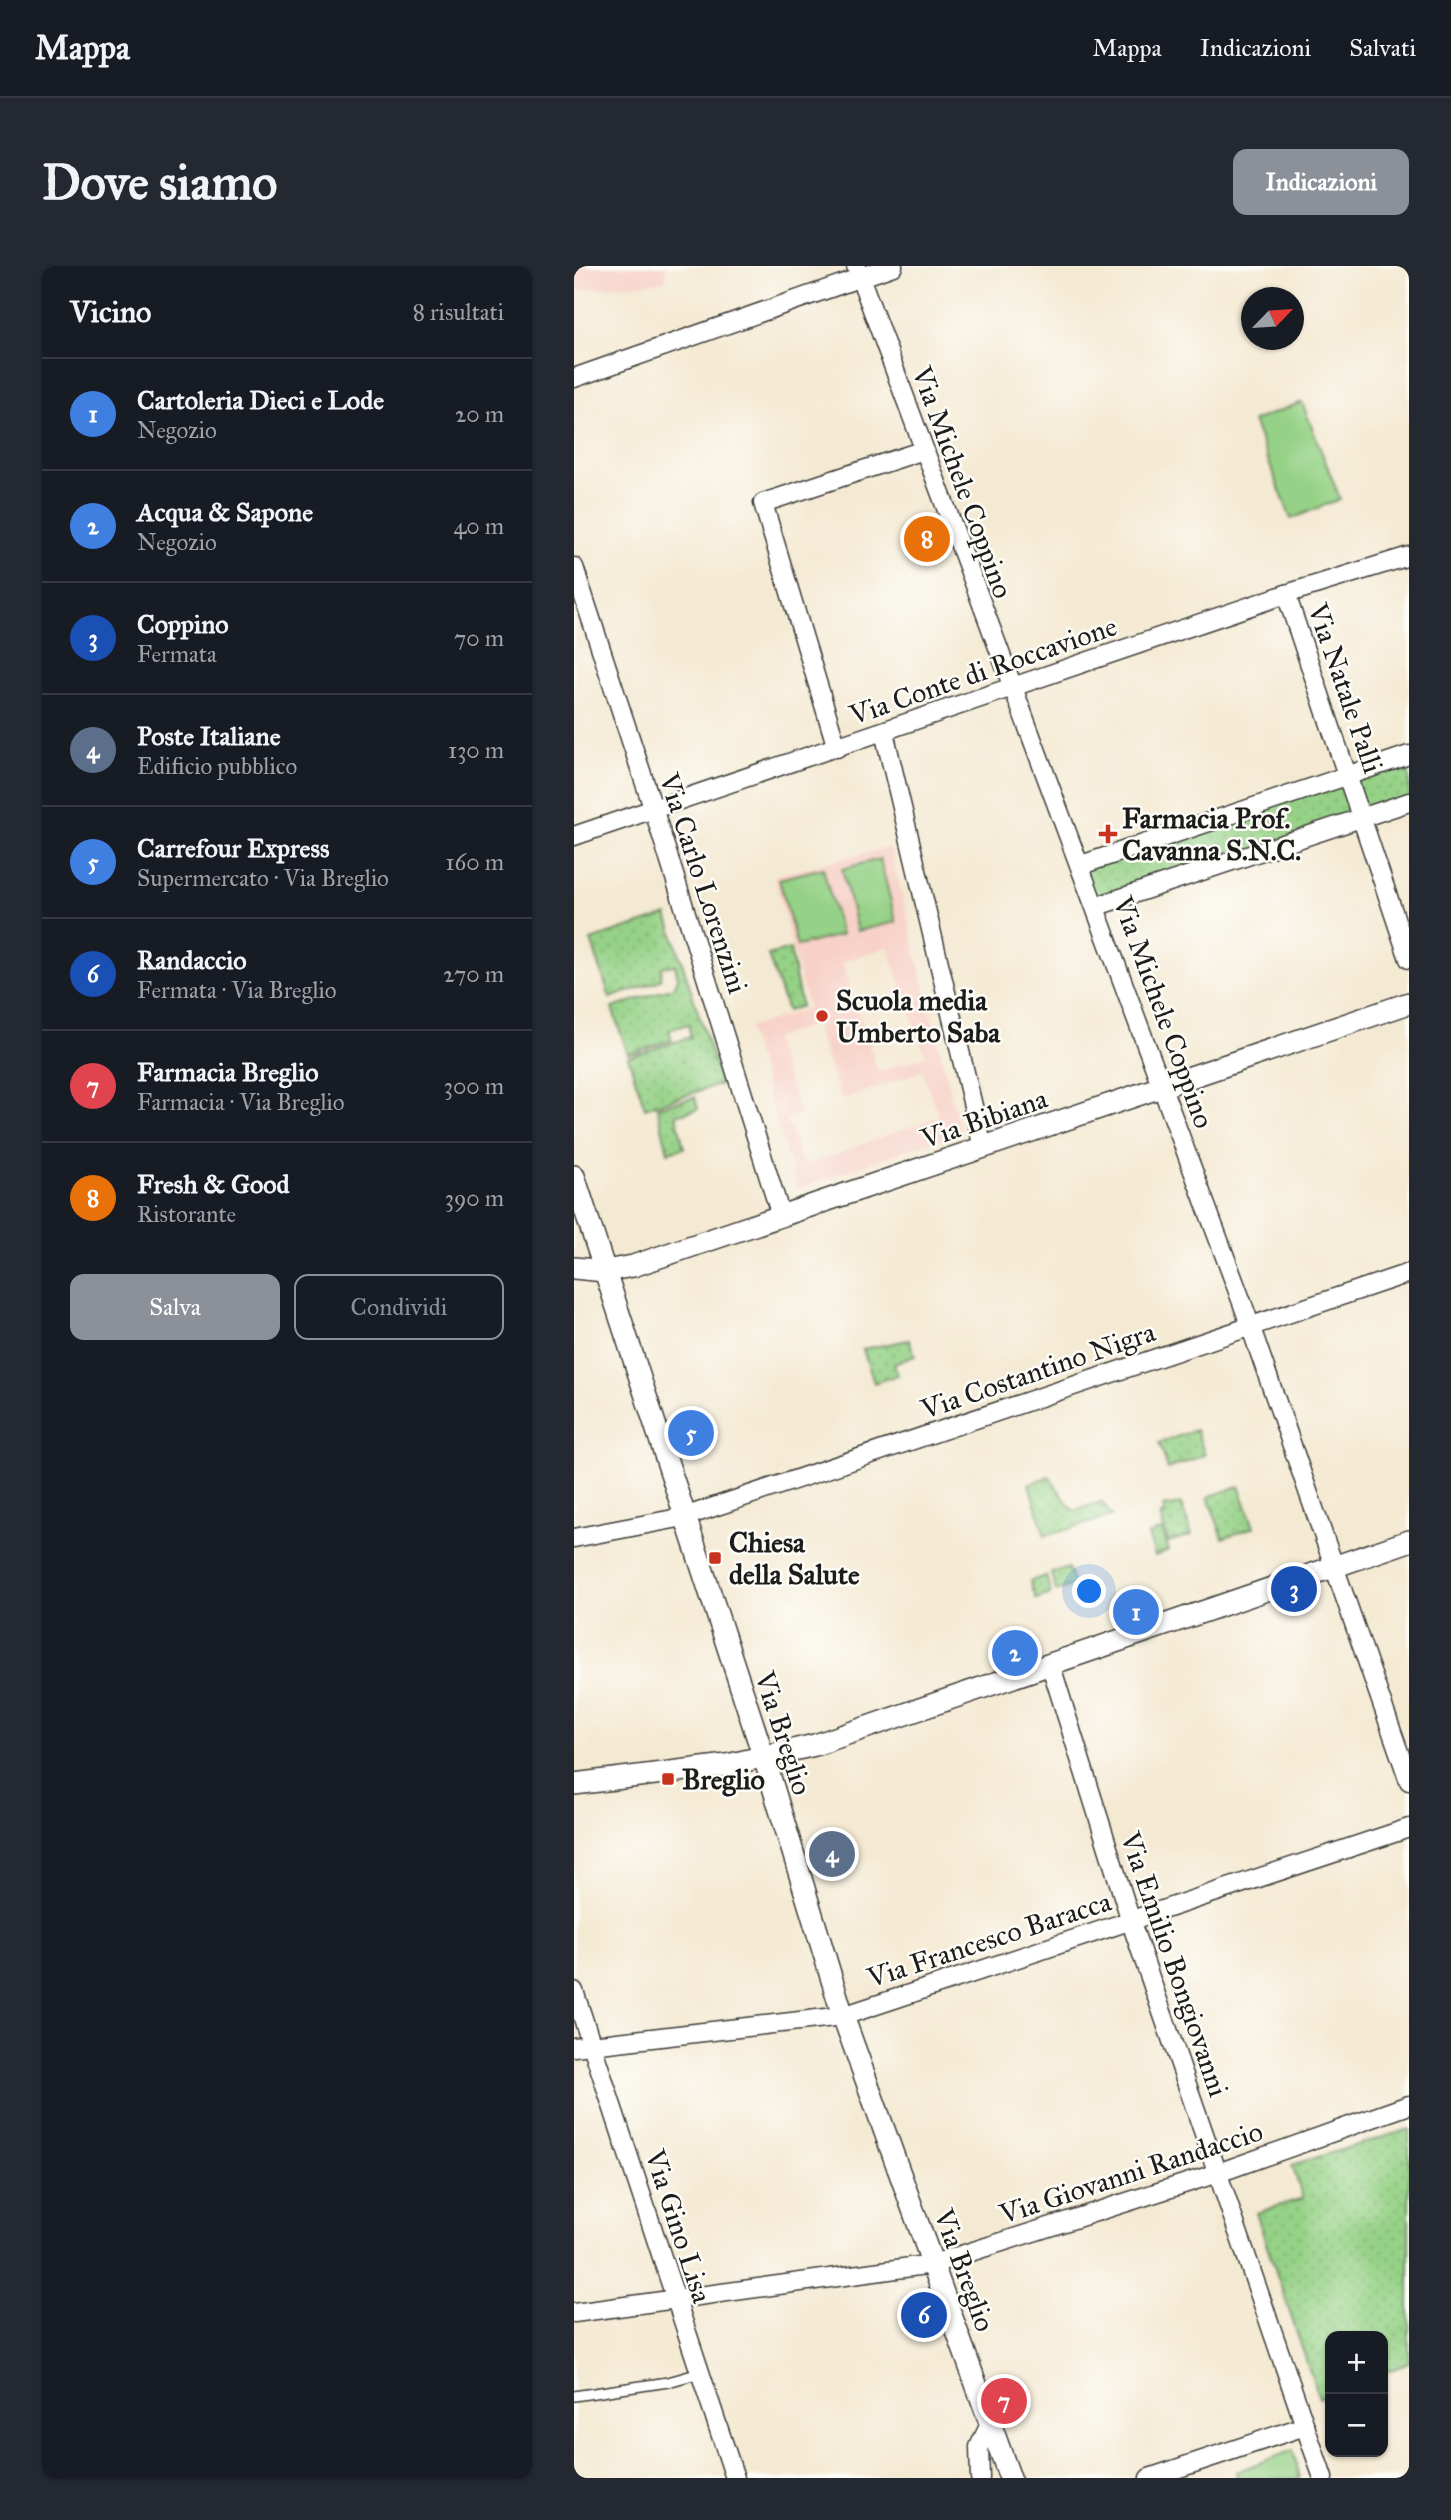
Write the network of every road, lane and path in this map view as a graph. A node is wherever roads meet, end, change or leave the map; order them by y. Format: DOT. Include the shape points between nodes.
graph roads {
  1 [pos="893,266"];
  2 [pos="858,271"];
  3 [pos="574,378"];
  4 [pos="924,450"];
  5 [pos="1409,556"];
  6 [pos="574,567"];
  7 [pos="1286,594"];
  8 [pos="1011,688"];
  9 [pos="884,732"];
  10 [pos="838,748"];
  11 [pos="1409,755"];
  12 [pos="1348,775"];
  13 [pos="1409,802"];
  14 [pos="654,811"];
  15 [pos="1361,817"];
  16 [pos="574,836"];
  17 [pos="1081,865"];
  18 [pos="1097,906"];
  19 [pos="1409,959"];
  20 [pos="1409,1003"];
  21 [pos="1163,1087"];
  22 [pos="983,1148"];
  23 [pos="574,1176"];
  24 [pos="781,1216"];
  25 [pos="574,1268"];
  26 [pos="605,1271"];
  27 [pos="1409,1273"];
  28 [pos="1251,1327"];
  29 [pos="684,1517"];
  30 [pos="574,1538"];
  31 [pos="1409,1541"];
  32 [pos="1335,1565"];
  33 [pos="1050,1663"];
  34 [pos="764,1759"];
  35 [pos="1409,1781"];
  36 [pos="574,1784"];
  37 [pos="1409,1828"];
  38 [pos="1131,1920"];
  39 [pos="574,1991"];
  40 [pos="843,2016"];
  41 [pos="583,2046"];
  42 [pos="1409,2105"];
  43 [pos="1218,2173"];
  44 [pos="933,2264"];
  45 [pos="676,2301"];
  46 [pos="574,2313"];
  47 [pos="700,2373"];
  48 [pos="574,2396"];
  49 [pos="990,2424"];
  50 [pos="1305,2426"];
  51 [pos="735,2478"];
  52 [pos="980,2478"];
  53 [pos="1010,2478"];
  54 [pos="1149,2478"];
  55 [pos="1322,2478"];
  1 -- 2 [label="street"];
  2 -- 3 [label="street"];
  2 -- 4 [label="street, Via Michele Coppino"];
  4 -- 8 [label="street, Via Michele Coppino"];
  4 -- 10 [label="street" via="762,503"];
  5 -- 7 [label="street, Via Conte di Roccavione"];
  6 -- 14 [label="street, Via Carlo Lorenzini"];
  7 -- 8 [label="street, Via Conte di Roccavione"];
  7 -- 12 [label="street, Via Natale Palli"];
  8 -- 9 [label="street, Via Conte di Roccavione"];
  8 -- 17 [label="street, Via Michele Coppino"];
  9 -- 10 [label="street, Via Conte di Roccavione"];
  9 -- 22 [label="street"];
  10 -- 14 [label="street, Via Conte di Roccavione"];
  11 -- 12 [label="street"];
  12 -- 15 [label="street, Via Natale Palli"];
  12 -- 17 [label="street"];
  13 -- 15 [label="street"];
  14 -- 16 [label="street, Via Conte di Roccavione"];
  14 -- 24 [label="street, Via Carlo Lorenzini"];
  15 -- 18 [label="street"];
  15 -- 19 [label="street, Via Natale Palli"];
  17 -- 18 [label="street, Via Michele Coppino"];
  18 -- 21 [label="street, Via Michele Coppino"];
  20 -- 21 [label="street, Via Bibiana"];
  21 -- 22 [label="street, Via Bibiana"];
  21 -- 28 [label="street, Via Michele Coppino"];
  22 -- 24 [label="street, Via Bibiana"];
  23 -- 26 [label="street, Via Breglio"];
  24 -- 26 [label="street, Via Bibiana" via="633,1266"];
  25 -- 26 [label="street, Via Bibiana"];
  26 -- 29 [label="street, Via Breglio"];
  27 -- 28 [label="street, Via Costantino Nigra"];
  28 -- 29 [label="street, Via Costantino Nigra"];
  28 -- 32 [label="street, Via Michele Coppino"];
  29 -- 30 [label="street, Via Costantino Nigra"];
  29 -- 34 [label="street, Via Breglio"];
  31 -- 32 [label="street"];
  32 -- 33 [label="street"];
  32 -- 35 [label="street, Via Michele Coppino"];
  33 -- 34 [label="street"];
  33 -- 38 [label="street, Via Emilio Bongiovanni"];
  34 -- 36 [label="street"];
  34 -- 40 [label="street, Via Breglio"];
  37 -- 38 [label="street, Via Francesco Baracca"];
  38 -- 40 [label="street, Via Francesco Baracca"];
  38 -- 43 [label="street, Via Emilio Bongiovanni"];
  39 -- 41 [label="street, Via Gino Lisa"];
  40 -- 41 [label="street, Via Francesco Baracca"];
  40 -- 44 [label="street, Via Breglio"];
  41 -- 45 [label="street, Via Gino Lisa"];
  42 -- 43 [label="street, Via Giovanni Randaccio"];
  43 -- 44 [label="street, Via Giovanni Randaccio"];
  43 -- 50 [label="street, Via Emilio Bongiovanni"];
  44 -- 45 [label="street, Via Giovanni Randaccio"];
  44 -- 49 [label="street, Via Breglio"];
  45 -- 46 [label="street, Via Giovanni Randaccio"];
  45 -- 47 [label="street, Via Gino Lisa"];
  47 -- 48 [label="lane"];
  47 -- 51 [label="street, Via Gino Lisa"];
  49 -- 52 [label="street" via="979,2447"];
  49 -- 53 [label="street, Via Breglio"];
  50 -- 54 [label="street"];
  50 -- 55 [label="street, Via Emilio Bongiovanni"];
}
